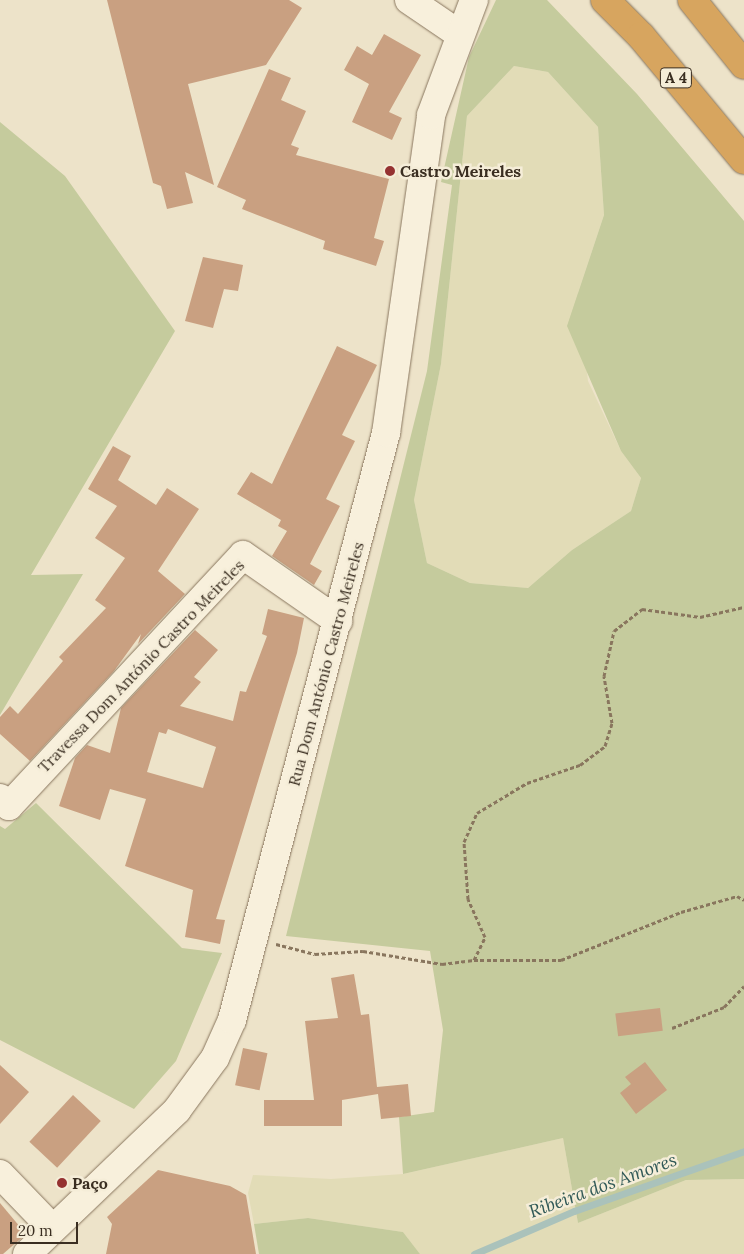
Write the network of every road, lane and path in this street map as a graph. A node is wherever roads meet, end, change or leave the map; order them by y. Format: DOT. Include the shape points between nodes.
graph roads {
  1 [pos="409,0"];
  2 [pos="474,0"];
  3 [pos="605,0"];
  4 [pos="695,5"];
  5 [pos="459,34"];
  6 [pos="744,65"];
  7 [pos="744,160"];
  8 [pos="744,607"];
  9 [pos="338,621"];
  10 [pos="0,798"];
  11 [pos="744,900"];
  12 [pos="254,938"];
  13 [pos="474,960"];
  14 [pos="744,986"];
  15 [pos="672,1028"];
  16 [pos="0,1174"];
  17 [pos="52,1228"];
  18 [pos="28,1254"];
  1 -- 5 [label="street"];
  2 -- 5 [label="street, Rua Dom António Castro Meireles"];
  3 -- 7 [label="highway, A 4" via="641,36"];
  4 -- 6 [label="highway"];
  5 -- 9 [label="street, Rua Dom António Castro Meireles" via="432,115 398,374"];
  8 -- 13 [label="path" via="700,617 642,608 614,631 604,676 612,723 605,746 580,765 527,783 477,813 464,842 468,899 484,937"];
  9 -- 10 [label="street, Travessa Dom António Castro Meireles" via="244,555 9,806"];
  9 -- 12 [label="street, Rua Dom António Castro Meireles"];
  11 -- 13 [label="path" via="737,896 681,912 561,960"];
  12 -- 13 [label="path" via="315,954 363,951 442,964"];
  12 -- 17 [label="street, Rua Dom António Castro Meireles" via="232,1020 195,1088"];
  14 -- 15 [label="path" via="724,1007"];
  16 -- 17 [label="street"];
  17 -- 18 [label="street, Rua Dom António Castro Meireles"];
}
